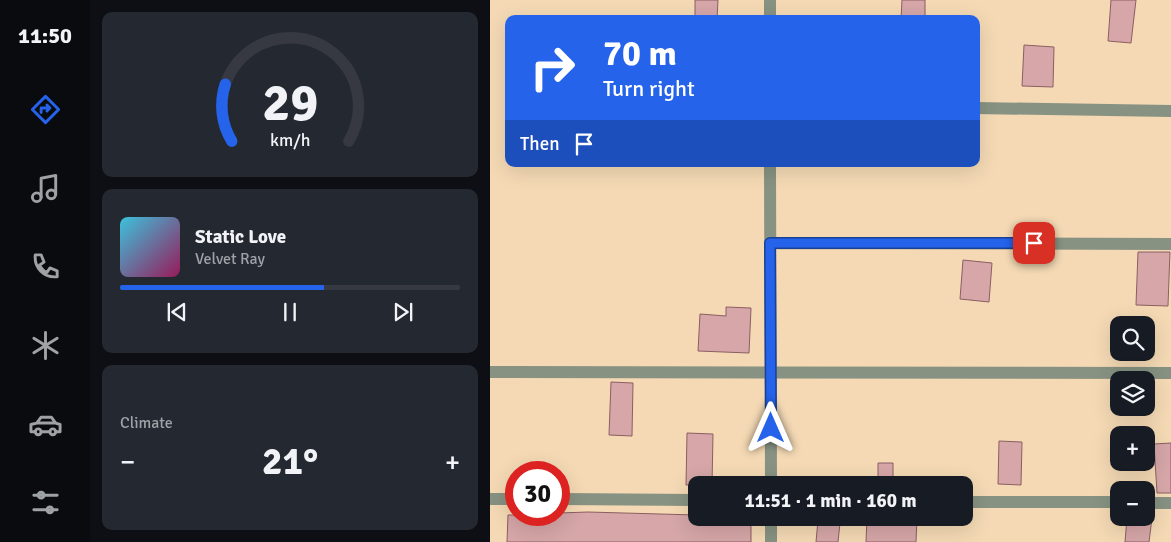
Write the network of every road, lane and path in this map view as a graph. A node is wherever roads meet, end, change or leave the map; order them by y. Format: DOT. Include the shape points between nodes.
graph roads {
  1 [pos="770,0"];
  2 [pos="770,15"];
  3 [pos="980,108"];
  4 [pos="1171,111"];
  5 [pos="770,167"];
  6 [pos="770,243"];
  7 [pos="1171,244"];
  8 [pos="490,372"];
  9 [pos="771,372"];
  10 [pos="1171,372"];
  11 [pos="771,476"];
  12 [pos="490,499"];
  13 [pos="505,499"];
  14 [pos="570,500"];
  15 [pos="688,500"];
  16 [pos="973,502"];
  17 [pos="1110,502"];
  18 [pos="1155,503"];
  19 [pos="1171,503"];
  20 [pos="771,526"];
  21 [pos="771,542"];
  1 -- 2 [label="street"];
  3 -- 4 [label="street"];
  5 -- 6 [label="street"];
  6 -- 7 [label="street"];
  6 -- 9 [label="street"];
  8 -- 9 [label="street"];
  9 -- 10 [label="street"];
  9 -- 11 [label="street"];
  12 -- 13 [label="street"];
  14 -- 15 [label="street"];
  16 -- 17 [label="street"];
  18 -- 19 [label="street"];
  20 -- 21 [label="street"];
}
